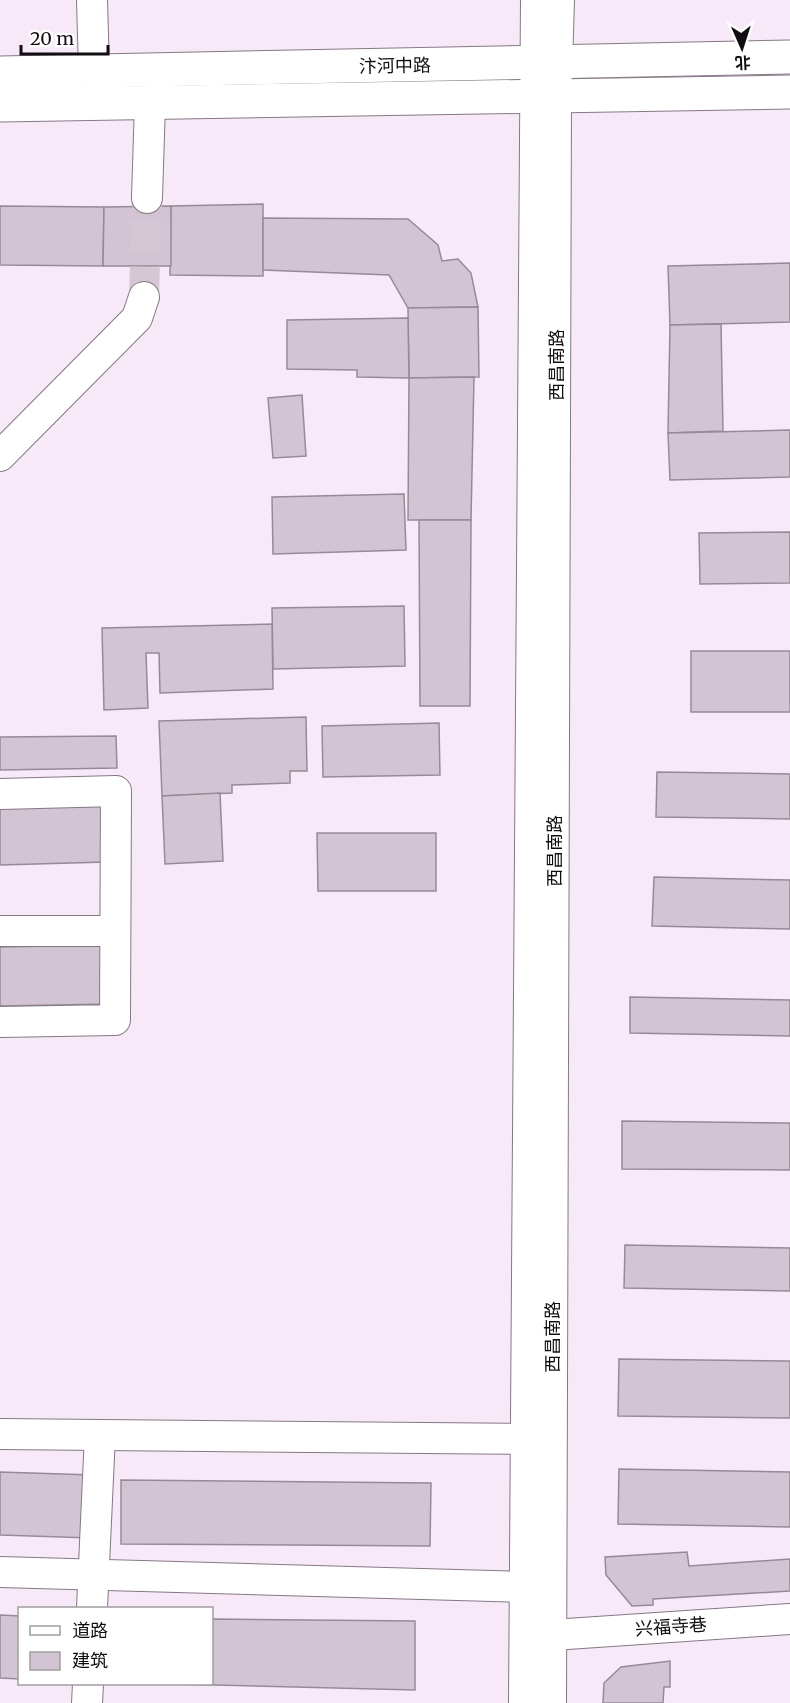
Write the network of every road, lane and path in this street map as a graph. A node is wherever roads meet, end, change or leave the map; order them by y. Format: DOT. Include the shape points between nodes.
graph roads {
  1 [pos="92,0"];
  2 [pos="536,0"];
  3 [pos="559,0"];
  4 [pos="790,57"];
  5 [pos="546,63"];
  6 [pos="94,71"];
  7 [pos="0,73"];
  8 [pos="790,92"];
  9 [pos="545,97"];
  10 [pos="150,103"];
  11 [pos="0,105"];
  12 [pos="147,198"];
  13 [pos="144,297"];
  14 [pos="0,456"];
  15 [pos="0,794"];
  16 [pos="0,931"];
  17 [pos="115,931"];
  18 [pos="0,1022"];
  19 [pos="0,1434"];
  20 [pos="100,1435"];
  21 [pos="526,1439"];
  22 [pos="0,1572"];
  23 [pos="94,1575"];
  24 [pos="524,1587"];
  25 [pos="92,1607"];
  26 [pos="790,1619"];
  27 [pos="552,1635"];
  28 [pos="88,1685"];
  29 [pos="87,1703"];
  30 [pos="524,1703"];
  31 [pos="551,1703"];
  1 -- 6 [label="street"];
  2 -- 5 [label="street, 西昌南路"];
  3 -- 5 [label="street, 西昌南路"];
  4 -- 5 [label="main road, 汴河中路"];
  5 -- 6 [label="main road, 汴河中路"];
  5 -- 9 [label="street, 西昌南路"];
  6 -- 7 [label="main road, 汴河中路"];
  8 -- 9 [label="main road, 汴河中路"];
  9 -- 10 [label="main road, 汴河中路"];
  9 -- 21 [label="street, 西昌南路" via="535,369"];
  9 -- 27 [label="street, 西昌南路"];
  10 -- 11 [label="main road, 汴河中路"];
  10 -- 12 [label="street"];
  13 -- 14 [label="street" via="137,318"];
  15 -- 17 [label="street" via="116,791"];
  16 -- 17 [label="street"];
  17 -- 18 [label="street" via="115,1020"];
  19 -- 20 [label="street"];
  20 -- 21 [label="street"];
  20 -- 23 [label="street"];
  21 -- 24 [label="street, 西昌南路"];
  22 -- 23 [label="street"];
  23 -- 24 [label="street"];
  23 -- 25 [label="street"];
  24 -- 30 [label="street, 西昌南路"];
  26 -- 27 [label="street, 兴福寺巷"];
  27 -- 31 [label="street, 西昌南路"];
  28 -- 29 [label="street"];
}
